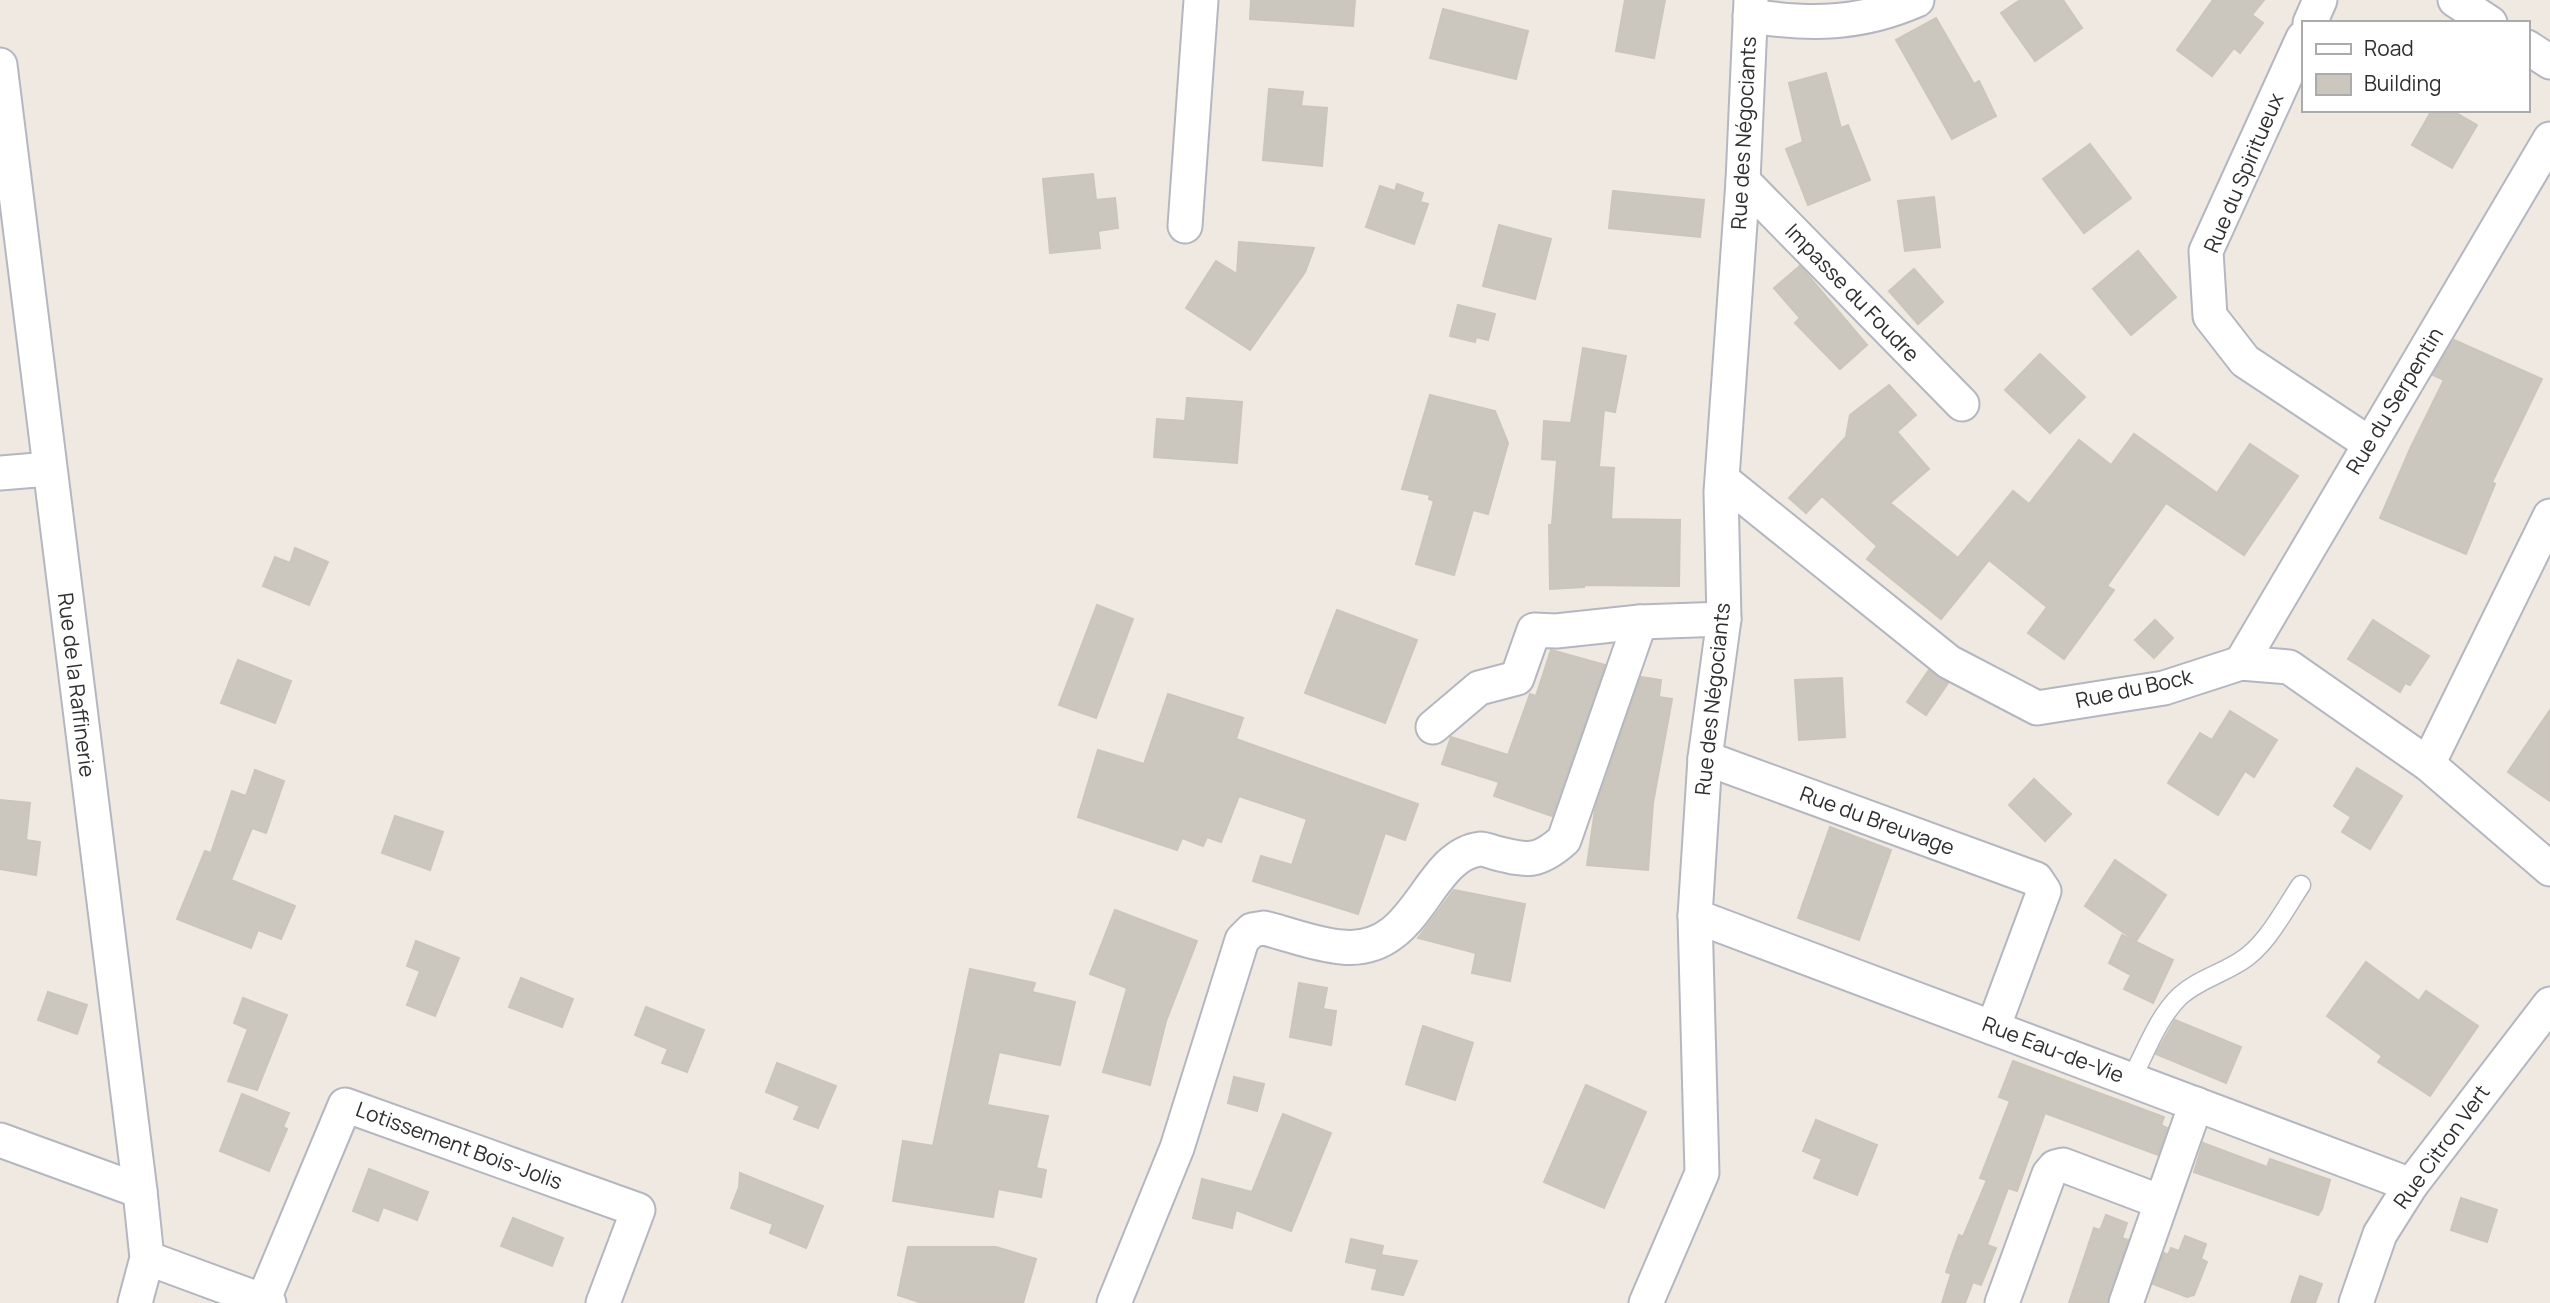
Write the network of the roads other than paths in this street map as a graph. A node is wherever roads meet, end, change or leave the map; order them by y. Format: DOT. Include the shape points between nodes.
graph roads {
  1 [pos="1201,0"];
  2 [pos="1917,0"];
  3 [pos="2320,0"];
  4 [pos="2455,0"];
  5 [pos="1750,8"];
  6 [pos="2311,21"];
  7 [pos="2487,21"];
  8 [pos="2302,40"];
  9 [pos="2529,48"];
  10 [pos="2550,62"];
  11 [pos="0,65"];
  12 [pos="2550,139"];
  13 [pos="1743,181"];
  14 [pos="1185,226"];
  15 [pos="1962,404"];
  16 [pos="2370,444"];
  17 [pos="49,469"];
  18 [pos="0,473"];
  19 [pos="1723,480"];
  20 [pos="2550,516"];
  21 [pos="1724,619"];
  22 [pos="1640,622"];
  23 [pos="2241,663"];
  24 [pos="1433,727"];
  25 [pos="1704,758"];
  26 [pos="2428,764"];
  27 [pos="2550,869"];
  28 [pos="2301,885"];
  29 [pos="1695,916"];
  30 [pos="2550,1004"];
  31 [pos="1993,1028"];
  32 [pos="2131,1080"];
  33 [pos="2196,1104"];
  34 [pos="0,1140"];
  35 [pos="2411,1185"];
  36 [pos="140,1191"];
  37 [pos="2161,1202"];
  38 [pos="147,1258"];
  39 [pos="266,1302"];
  40 [pos="135,1303"];
  41 [pos="603,1303"];
  42 [pos="1114,1303"];
  43 [pos="1646,1303"];
  44 [pos="2002,1303"];
  45 [pos="2126,1303"];
  46 [pos="2356,1303"];
  1 -- 14 [label="street"];
  2 -- 5 [label="street" via="1891,11 1828,23"];
  3 -- 6 [label="street"];
  4 -- 7 [label="street"];
  5 -- 13 [label="street, Rue des Négociants"];
  8 -- 16 [label="street, Rue du Spiritueux" via="2206,251 2210,316 2245,360"];
  9 -- 10 [label="street"];
  11 -- 17 [label="street, Rue de la Raffinerie"];
  12 -- 16 [label="street, Rue du Serpentin"];
  13 -- 15 [label="street, Impasse du Foudre"];
  13 -- 19 [label="street, Rue des Négociants"];
  16 -- 23 [label="street, Rue du Serpentin"];
  17 -- 18 [label="street"];
  17 -- 36 [label="street, Rue de la Raffinerie"];
  19 -- 21 [label="street, Rue des Négociants"];
  19 -- 23 [label="street, Rue du Bock" via="1948,662 2037,708 2164,688"];
  20 -- 26 [label="street"];
  21 -- 22 [label="street"];
  21 -- 25 [label="street, Rue des Négociants"];
  22 -- 24 [label="street" via="1534,629 1517,678 1479,688"];
  22 -- 42 [label="street" via="1564,840 1548,854 1527,861 1481,849 1461,859 1401,929 1377,942 1344,948 1264,928 1252,930 1242,940 1177,1148"];
  23 -- 26 [label="street, Rue du Bock" via="2290,667"];
  25 -- 29 [label="street, Rue des Négociants"];
  25 -- 31 [label="street, Rue du Breuvage" via="2036,879 2043,891"];
  26 -- 27 [label="street, Rue du Bock"];
  28 -- 32 [label="lane" via="2242,961 2179,998"];
  29 -- 31 [label="street, Rue Eau-de-Vie"];
  29 -- 43 [label="street, Rue des Négociants" via="1702,1173"];
  30 -- 35 [label="street, Rue Citron Vert"];
  31 -- 32 [label="street, Rue Eau-de-Vie"];
  32 -- 33 [label="street, Rue Eau-de-Vie"];
  33 -- 35 [label="street, Rue Eau-de-Vie"];
  33 -- 37 [label="street"];
  34 -- 36 [label="street"];
  35 -- 46 [label="street, Rue Citron Vert" via="2380,1234"];
  36 -- 38 [label="street, Rue de la Raffinerie"];
  37 -- 44 [label="street" via="2055,1167"];
  37 -- 45 [label="street"];
  38 -- 39 [label="street, Lotissement Bois-Jolis"];
  38 -- 40 [label="street, Rue de la Raffinerie"];
  39 -- 41 [label="street, Lotissement Bois-Jolis" via="345,1105 638,1210"];
}
